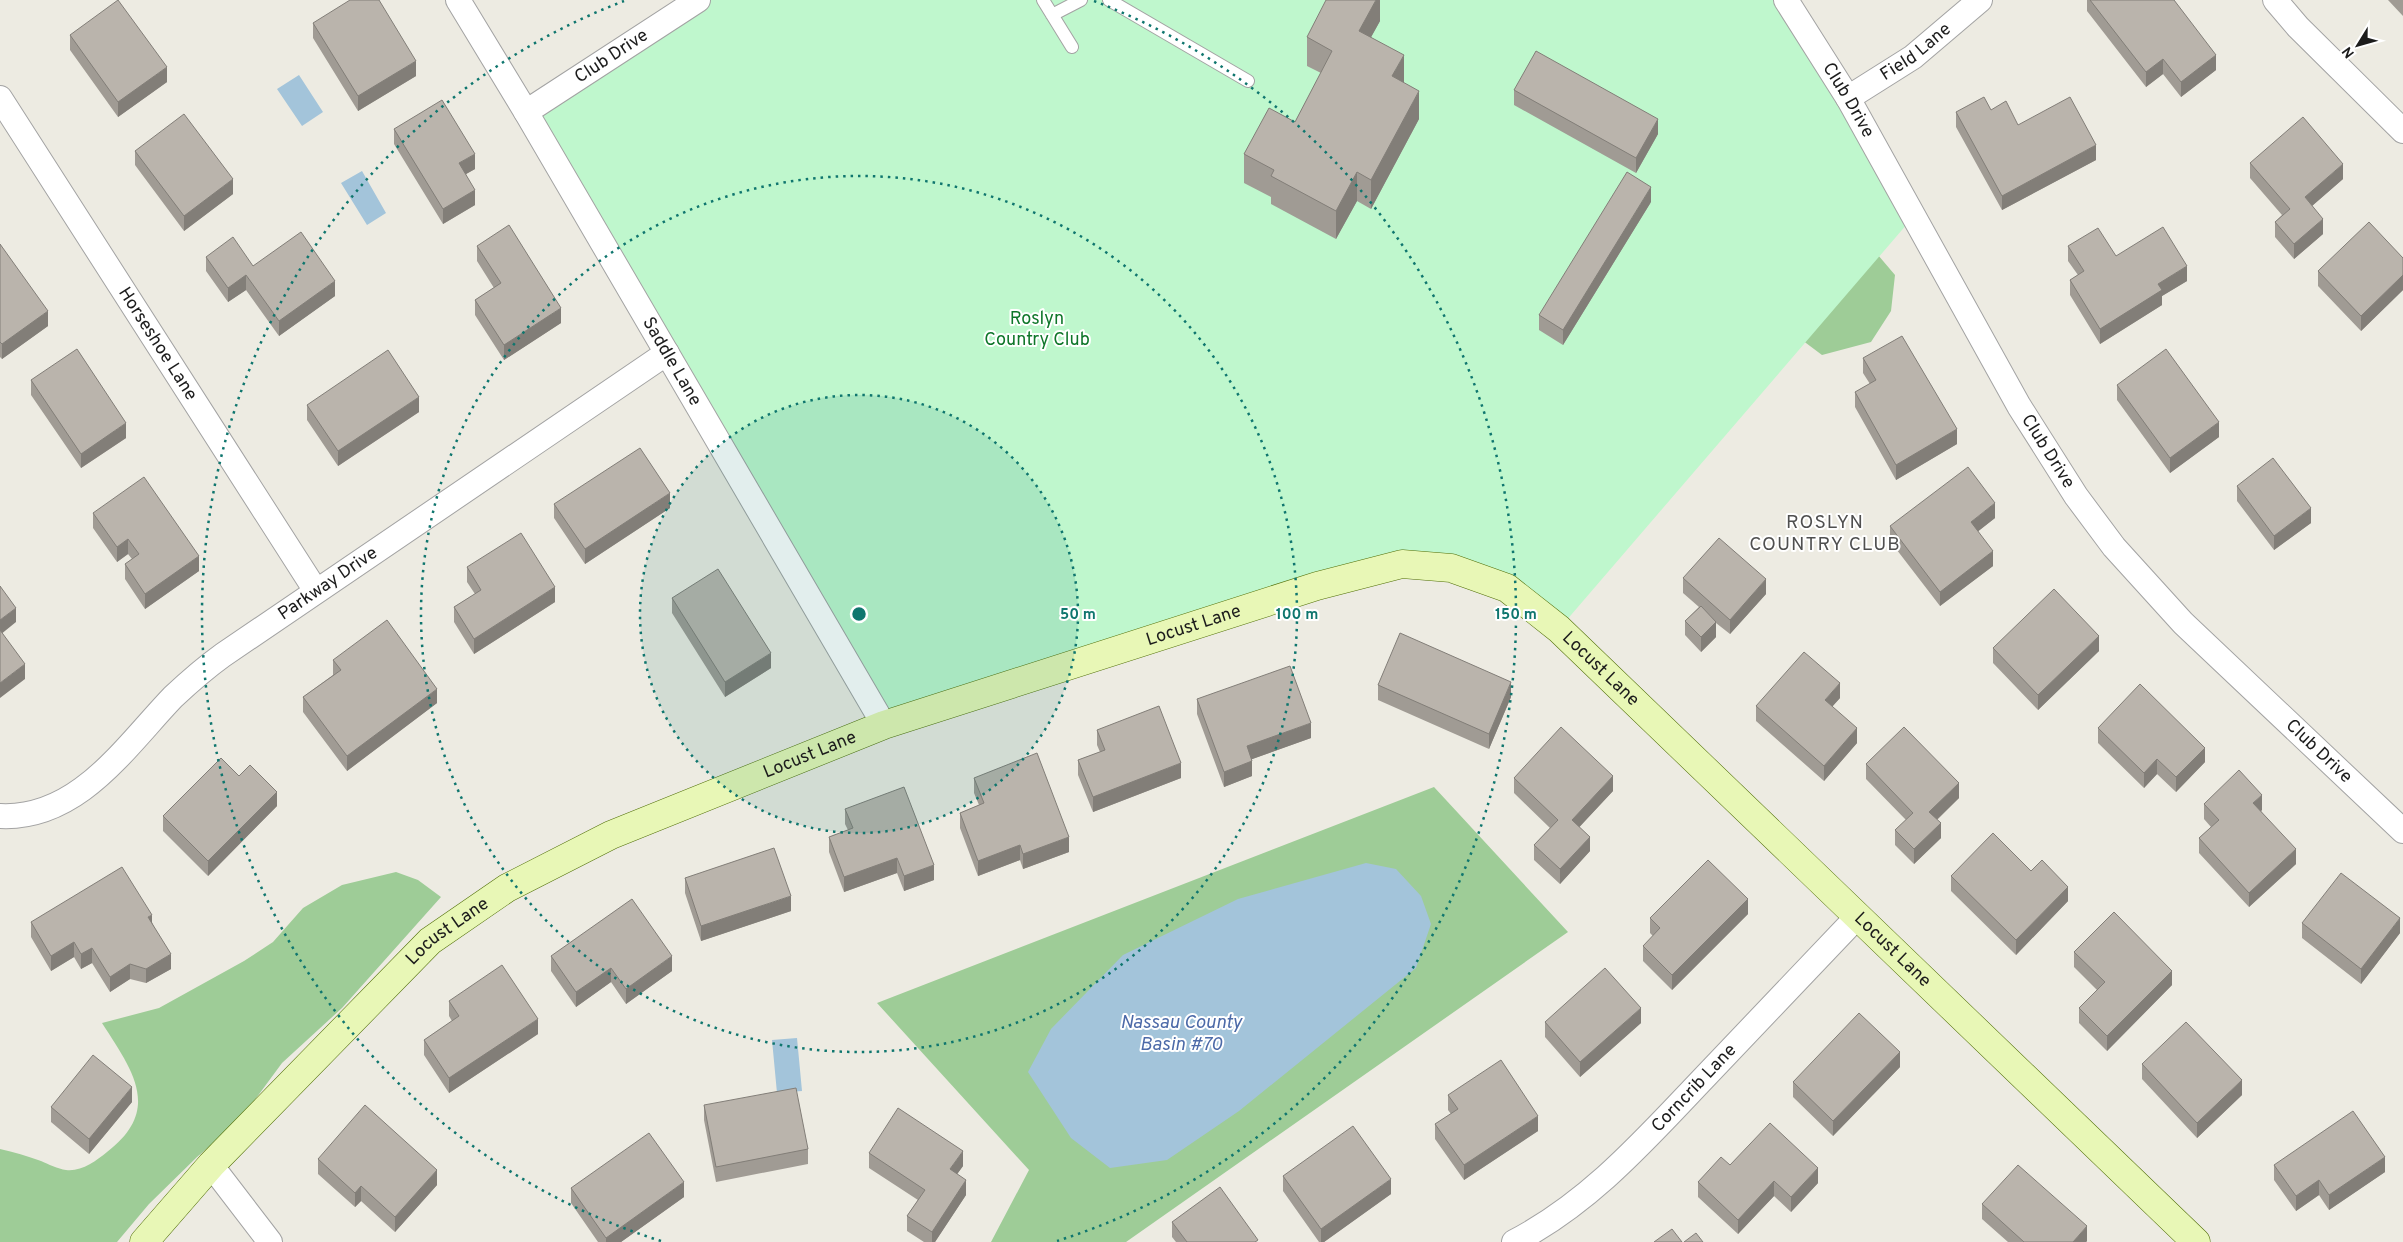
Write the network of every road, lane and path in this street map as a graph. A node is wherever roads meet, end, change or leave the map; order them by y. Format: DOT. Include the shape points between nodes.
graph roads {
  1 [pos="458,0"];
  2 [pos="698,0"];
  3 [pos="1043,0"];
  4 [pos="1081,0"];
  5 [pos="1109,0"];
  6 [pos="1786,0"];
  7 [pos="1980,0"];
  8 [pos="2275,0"];
  9 [pos="1052,15"];
  10 [pos="1072,47"];
  11 [pos="1248,81"];
  12 [pos="0,98"];
  13 [pos="1848,98"];
  14 [pos="526,112"];
  15 [pos="2403,131"];
  16 [pos="667,354"];
  17 [pos="316,591"];
  18 [pos="884,725"];
  19 [pos="0,816"];
  20 [pos="2403,831"];
  21 [pos="1857,917"];
  22 [pos="211,1165"];
  23 [pos="144,1242"];
  24 [pos="270,1242"];
  25 [pos="1514,1242"];
  26 [pos="2196,1242"];
  1 -- 14 [label="street, Saddle Lane"];
  2 -- 14 [label="street, Club Drive"];
  3 -- 9 [label="lane"];
  4 -- 9 [label="lane"];
  5 -- 11 [label="lane"];
  6 -- 13 [label="street, Club Drive"];
  7 -- 13 [label="street, Field Lane" via="1913,57"];
  8 -- 15 [label="street"];
  9 -- 10 [label="lane"];
  12 -- 17 [label="street, Horseshoe Lane"];
  13 -- 20 [label="street, Club Drive" via="2018,406 2076,496 2109,540 2183,623"];
  14 -- 16 [label="street, Saddle Lane"];
  16 -- 17 [label="street, Parkway Drive"];
  16 -- 18 [label="street, Saddle Lane"];
  17 -- 19 [label="street, Parkway Drive" via="194,677 99,776 74,797 39,813"];
  18 -- 21 [label="street, Locust Lane" via="1317,586 1402,564 1451,568 1507,588 1559,629"];
  18 -- 22 [label="street, Locust Lane" via="611,835 507,888 430,941"];
  21 -- 25 [label="street, Corncrib Lane" via="1590,1193 1546,1226"];
  21 -- 26 [label="street, Locust Lane"];
  22 -- 23 [label="street, Locust Lane"];
  22 -- 24 [label="street"];
}
